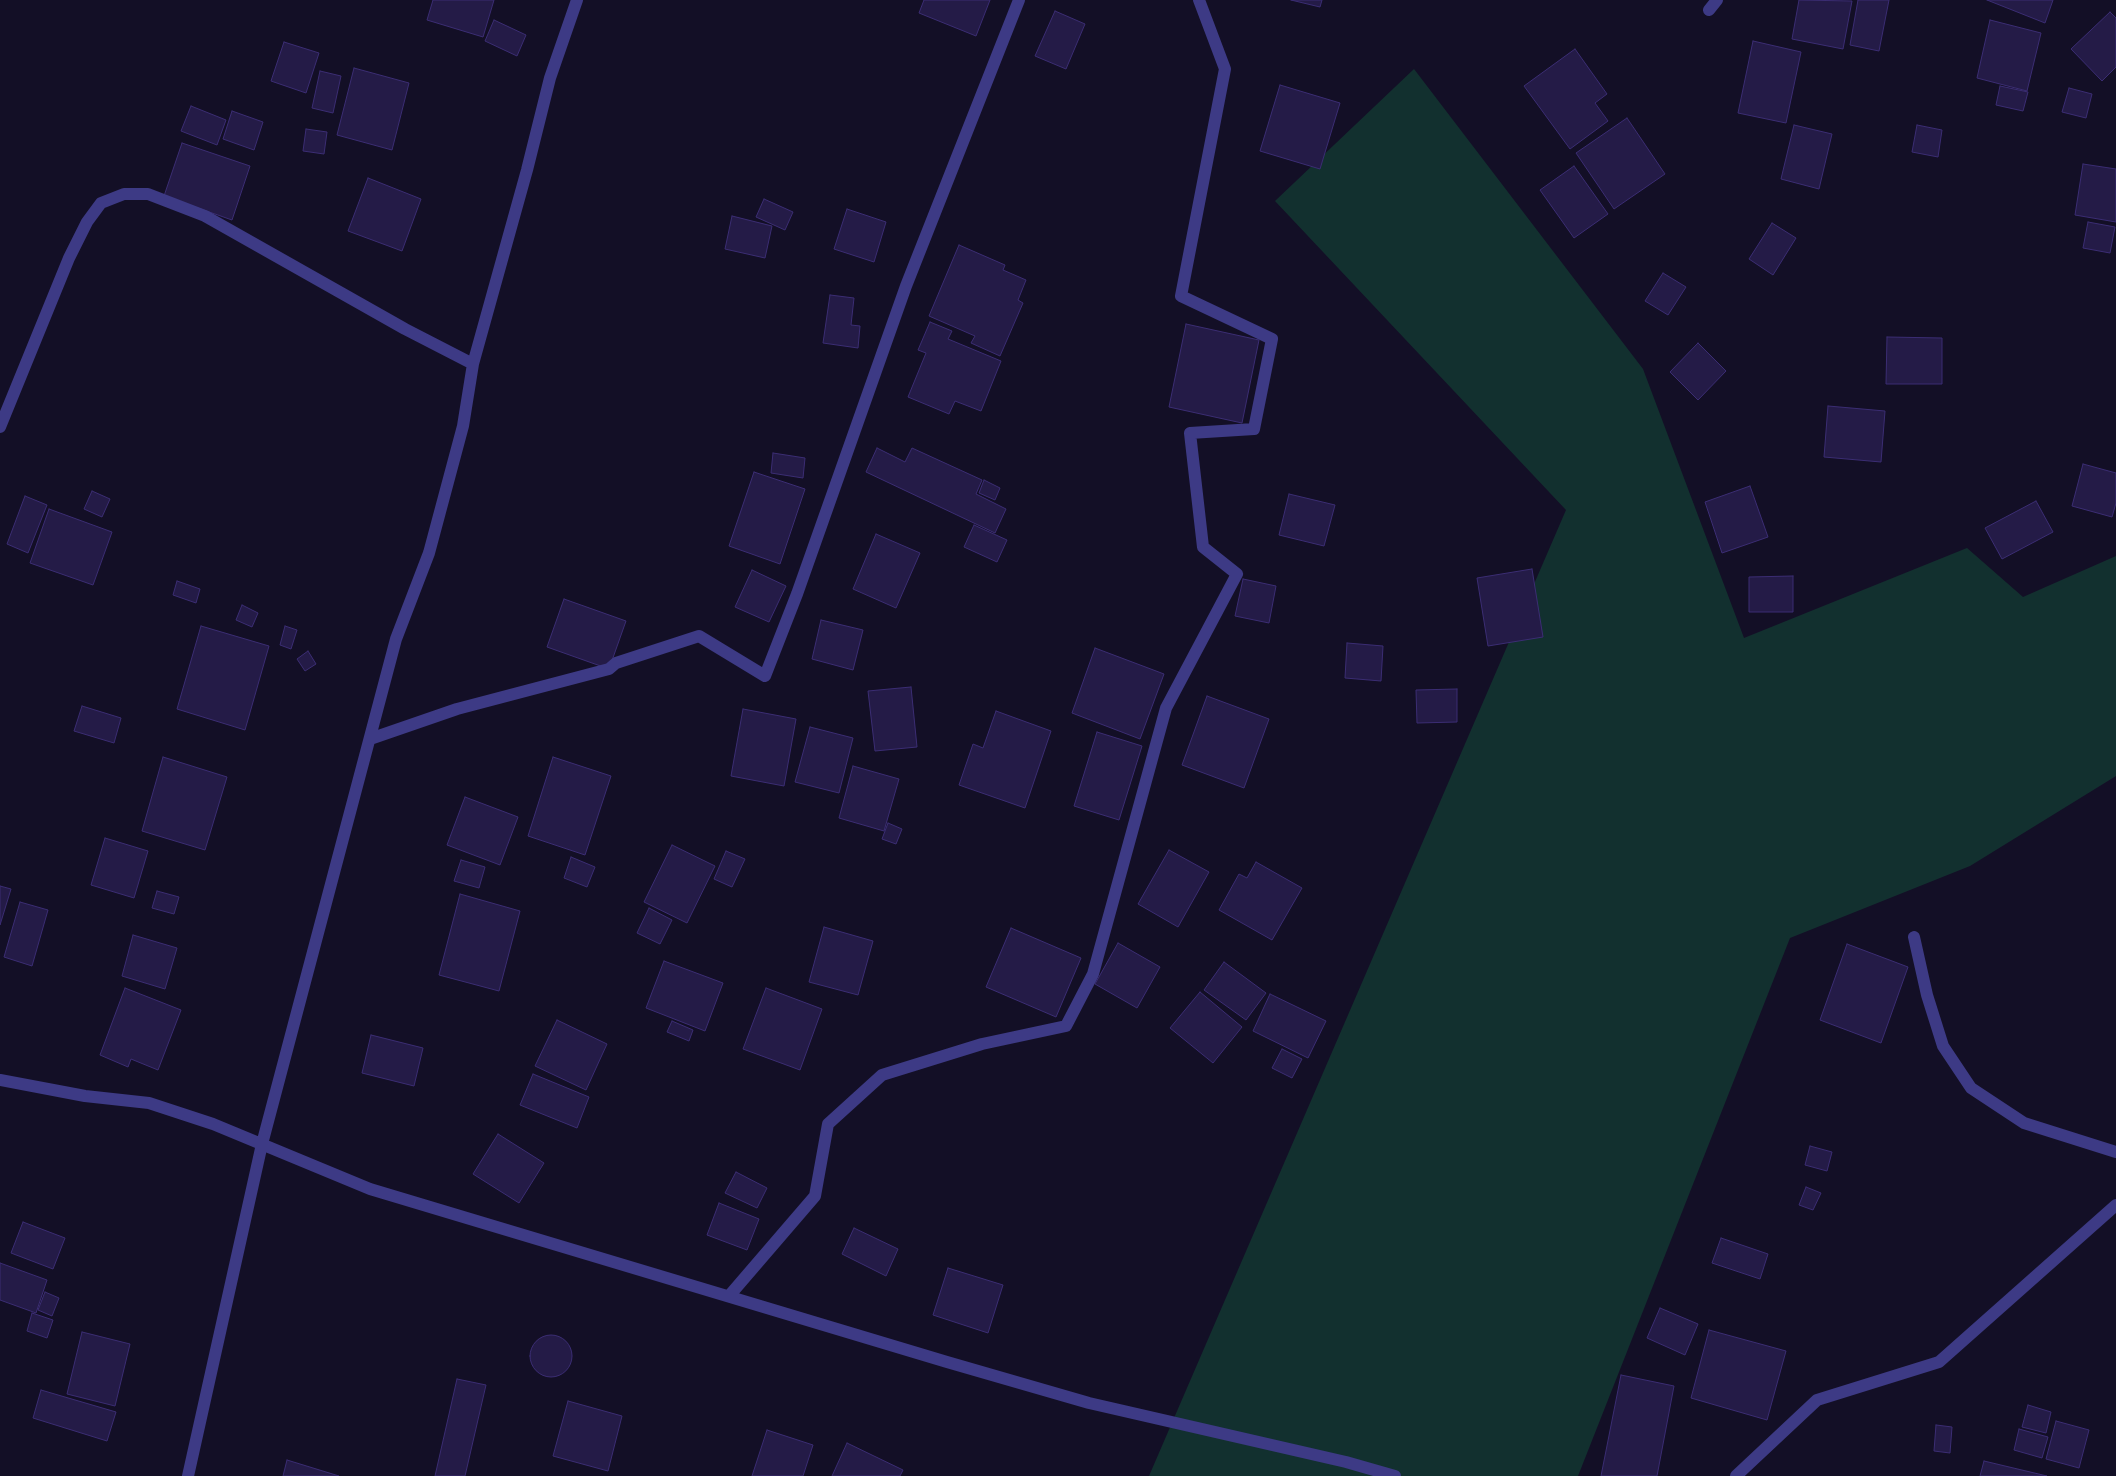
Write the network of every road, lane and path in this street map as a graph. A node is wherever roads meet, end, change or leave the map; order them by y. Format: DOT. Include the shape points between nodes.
graph roads {
  1 [pos="577,0"];
  2 [pos="1019,0"];
  3 [pos="1198,0"];
  4 [pos="473,364"];
  5 [pos="0,427"];
  6 [pos="370,739"];
  7 [pos="1914,937"];
  8 [pos="0,1080"];
  9 [pos="262,1144"];
  10 [pos="2116,1152"];
  11 [pos="2116,1205"];
  12 [pos="729,1296"];
  13 [pos="188,1476"];
  14 [pos="1395,1476"];
  15 [pos="1736,1476"];
  1 -- 4 [label="street" via="550,78"];
  2 -- 6 [label="street" via="906,286 766,676 699,636 616,663 609,669 457,710"];
  3 -- 12 [label="street" via="1225,69 1181,296 1272,339 1254,430 1190,433 1203,547 1237,574 1166,708 1093,974 1066,1026 982,1044 882,1075 828,1124 815,1196"];
  4 -- 5 [label="street" via="205,216 148,194 124,194 101,204 87,222 69,258"];
  4 -- 6 [label="street" via="463,426 429,553 396,639"];
  6 -- 9 [label="street"];
  7 -- 10 [label="street" via="1943,1046 1971,1088 2024,1123"];
  8 -- 9 [label="street" via="85,1096 149,1103"];
  9 -- 12 [label="street" via="370,1189"];
  9 -- 13 [label="street"];
  11 -- 15 [label="street" via="1939,1362 1817,1400"];
  12 -- 14 [label="street" via="1089,1403"];
}
